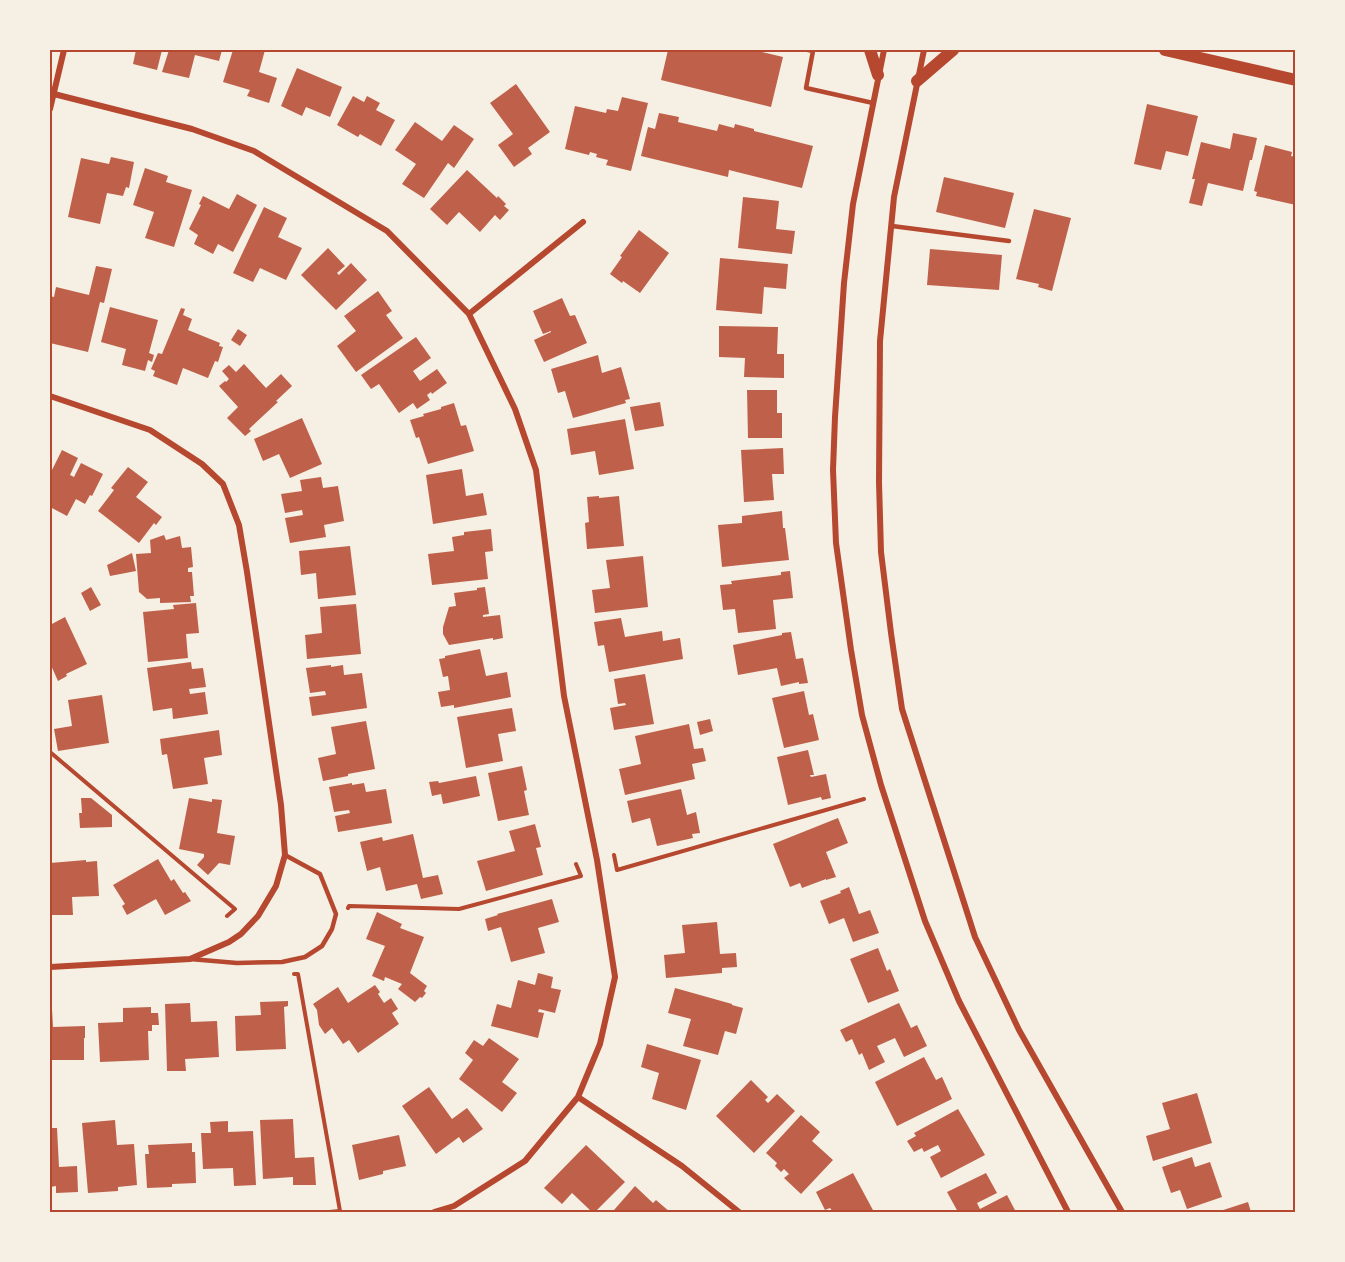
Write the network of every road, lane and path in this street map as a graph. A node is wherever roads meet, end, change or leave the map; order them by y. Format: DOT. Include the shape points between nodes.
graph roads {
  1 [pos="64,50"];
  2 [pos="808,50"];
  3 [pos="870,50"];
  4 [pos="884,50"];
  5 [pos="924,50"];
  6 [pos="953,50"];
  7 [pos="1165,50"];
  8 [pos="878,75"];
  9 [pos="1296,80"];
  10 [pos="917,81"];
  11 [pos="52,94"];
  12 [pos="873,103"];
  13 [pos="50,109"];
  14 [pos="583,222"];
  15 [pos="892,226"];
  16 [pos="1009,241"];
  17 [pos="469,314"];
  18 [pos="50,396"];
  19 [pos="50,752"];
  20 [pos="864,799"];
  21 [pos="285,855"];
  22 [pos="614,855"];
  23 [pos="576,864"];
  24 [pos="227,916"];
  25 [pos="347,918"];
  26 [pos="190,959"];
  27 [pos="50,967"];
  28 [pos="287,973"];
  29 [pos="578,1098"];
  30 [pos="329,1212"];
  31 [pos="434,1212"];
  32 [pos="739,1212"];
  33 [pos="1068,1212"];
  34 [pos="1122,1212"];
  1 -- 11 [label="street"];
  2 -- 12 [label="lane" via="813,51 806,88"];
  3 -- 8 [label="main road"];
  4 -- 8 [label="street"];
  5 -- 10 [label="street"];
  6 -- 10 [label="main road"];
  7 -- 9 [label="main road"];
  8 -- 12 [label="street"];
  10 -- 15 [label="street"];
  11 -- 13 [label="street"];
  11 -- 17 [label="street" via="192,129 254,151 387,231"];
  12 -- 33 [label="street" via="853,204 844,283 833,470 836,543 860,704 881,785 925,921 959,1001"];
  14 -- 17 [label="street"];
  15 -- 16 [label="lane"];
  15 -- 34 [label="street" via="880,341 879,482 881,552 902,709 975,937 1019,1030"];
  17 -- 29 [label="street" via="514,409 536,470 564,696 597,860 615,977 600,1044"];
  18 -- 21 [label="street" via="150,430 202,464 223,484 239,525 247,572"];
  19 -- 24 [label="path" via="235,909"];
  20 -- 22 [label="path" via="617,870"];
  21 -- 26 [label="street" via="276,886 241,934"];
  21 -- 26 [label="lane" via="320,874 336,914 322,946 305,957 282,962"];
  23 -- 25 [label="path" via="581,876 459,909 348,906"];
  26 -- 27 [label="street"];
  28 -- 30 [label="path" via="298,974 336,1188 340,1211"];
  29 -- 31 [label="street" via="525,1161 454,1206"];
  29 -- 32 [label="street" via="682,1166"];
}
